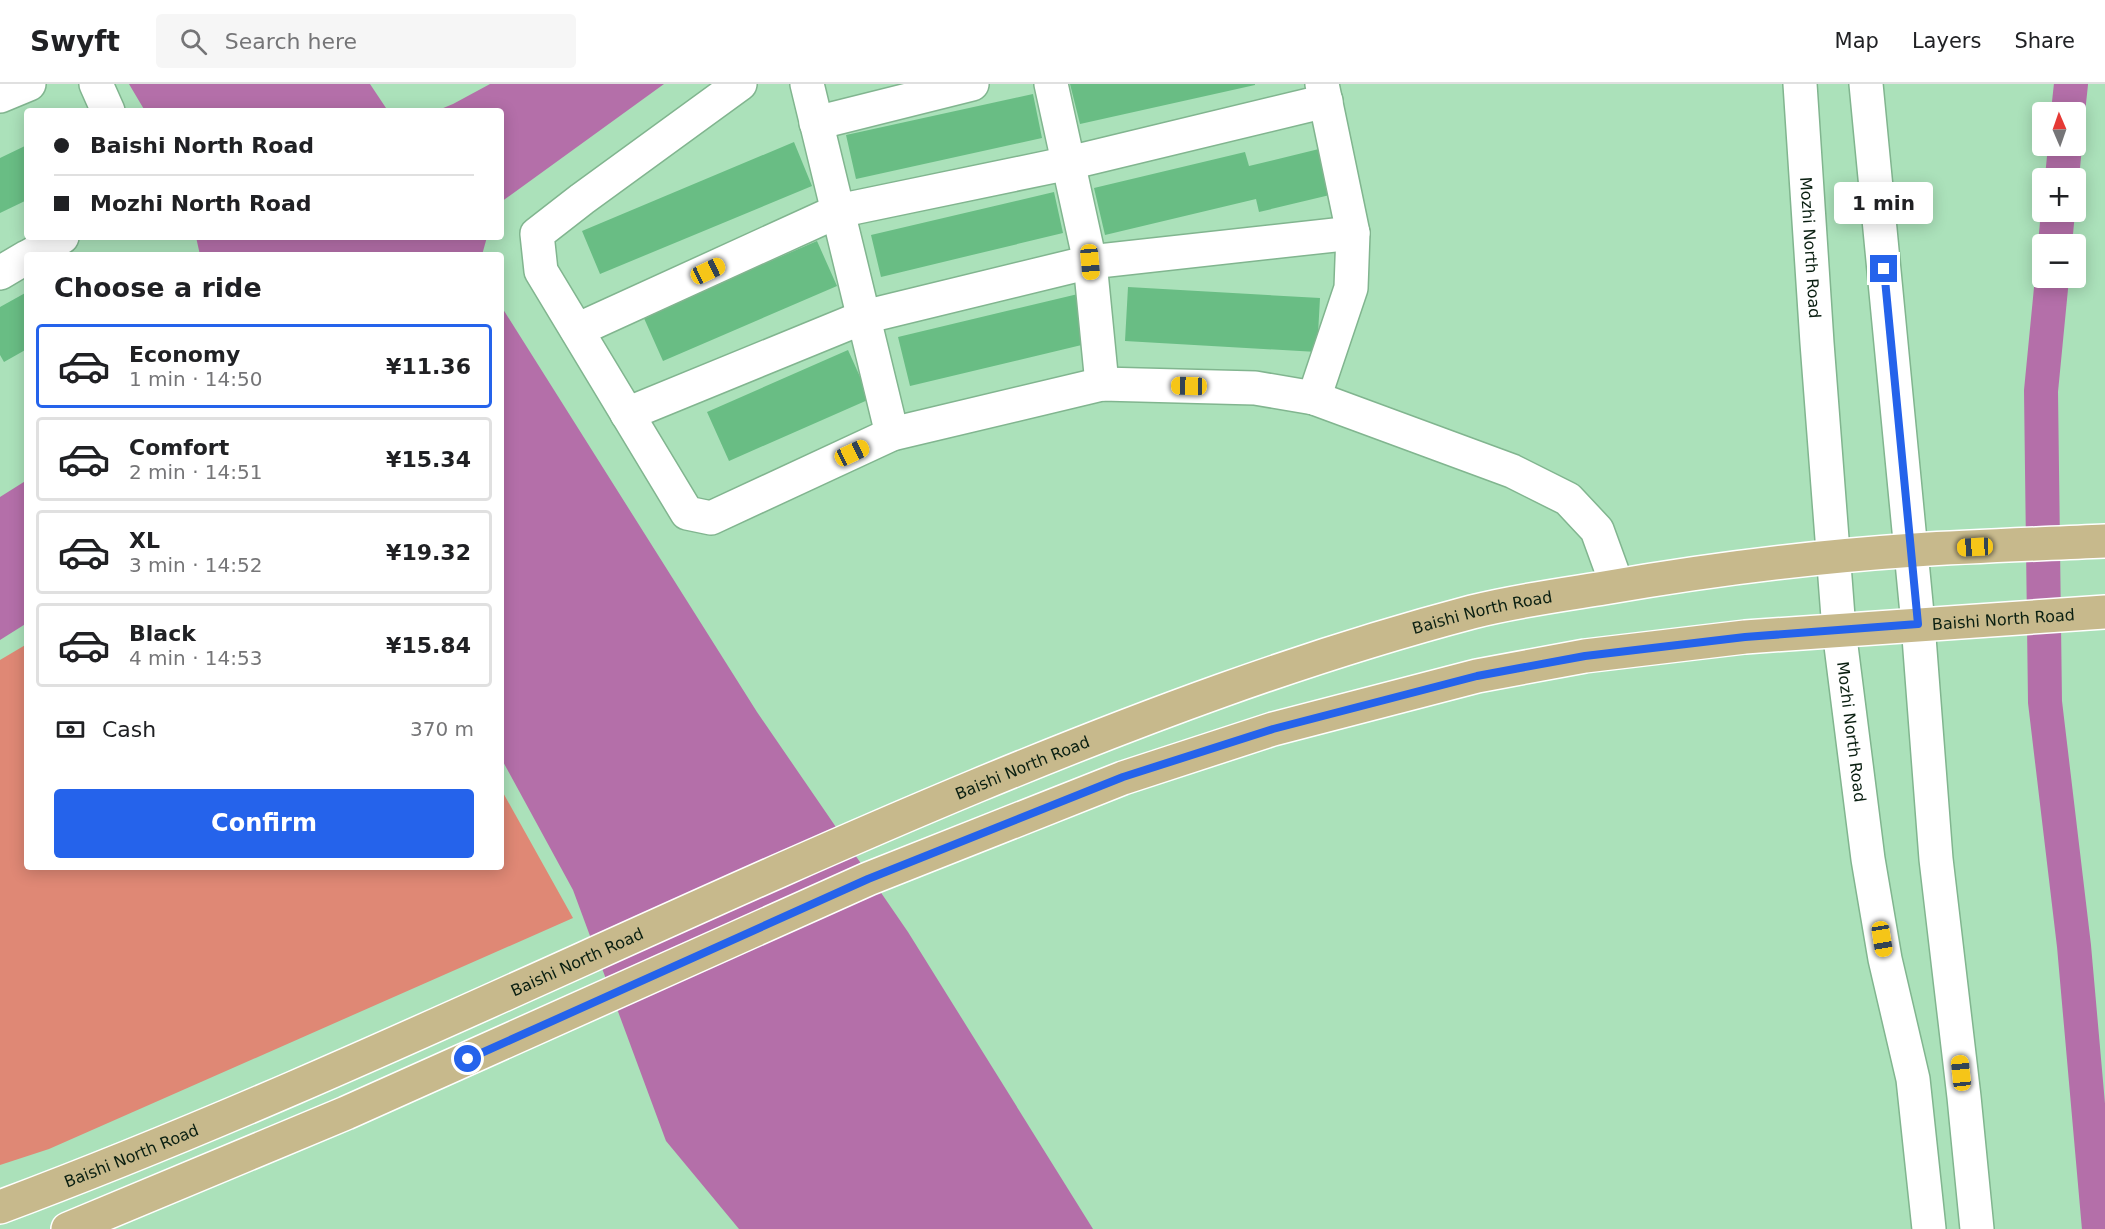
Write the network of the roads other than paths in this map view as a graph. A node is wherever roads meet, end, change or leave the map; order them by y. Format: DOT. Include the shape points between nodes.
graph roads {
  1 [pos="29,84"];
  2 [pos="96,84"];
  3 [pos="740,84"];
  4 [pos="807,84"];
  5 [pos="972,84"];
  6 [pos="1051,84"];
  7 [pos="1800,84"];
  8 [pos="1866,84"];
  9 [pos="1324,93"];
  10 [pos="0,96"];
  11 [pos="107,108"];
  12 [pos="816,123"];
  13 [pos="1069,163"];
  14 [pos="838,211"];
  15 [pos="1353,233"];
  16 [pos="57,240"];
  17 [pos="36,252"];
  18 [pos="24,259"];
  19 [pos="1090,262"];
  20 [pos="0,273"];
  21 [pos="864,317"];
  22 [pos="577,330"];
  23 [pos="1102,384"];
  24 [pos="1314,398"];
  25 [pos="627,414"];
  26 [pos="892,434"];
  27 [pos="2105,541"];
  28 [pos="1911,551"];
  29 [pos="1833,558"];
  30 [pos="1617,585"];
  31 [pos="2105,612"];
  32 [pos="1918,624"];
  33 [pos="1839,630"];
  34 [pos="0,1207"];
  35 [pos="68,1229"];
  36 [pos="1929,1229"];
  37 [pos="1977,1229"];
  1 -- 10 [label="street"];
  2 -- 11 [label="street"];
  3 -- 22 [label="street" via="537,234 542,271"];
  4 -- 12 [label="street"];
  5 -- 12 [label="street"];
  6 -- 13 [label="street"];
  7 -- 29 [label="street, Mozhi North Road"];
  8 -- 28 [label="street"];
  9 -- 13 [label="street"];
  9 -- 15 [label="street"];
  12 -- 14 [label="street"];
  13 -- 14 [label="street"];
  13 -- 19 [label="street"];
  14 -- 21 [label="street"];
  14 -- 22 [label="street"];
  15 -- 19 [label="street"];
  15 -- 24 [label="street" via="1351,288"];
  16 -- 17 [label="street"];
  18 -- 20 [label="street"];
  19 -- 21 [label="street"];
  19 -- 23 [label="street"];
  21 -- 25 [label="street"];
  21 -- 26 [label="street"];
  22 -- 25 [label="street"];
  23 -- 24 [label="street" via="1255,388"];
  23 -- 26 [label="street"];
  24 -- 30 [label="street" via="1512,471 1568,499 1597,530"];
  25 -- 26 [label="street" via="687,513 711,518"];
  27 -- 28 [label="main road, Baishi North Road"];
  28 -- 29 [label="main road, Baishi North Road"];
  28 -- 32 [label="street"];
  29 -- 30 [label="main road, Baishi North Road"];
  29 -- 33 [label="street, Mozhi North Road"];
  30 -- 34 [label="main road, Baishi North Road" via="1477,611 1314,658 1102,734 845,841 328,1073"];
  31 -- 32 [label="main road, Baishi North Road"];
  32 -- 33 [label="main road, Baishi North Road"];
  32 -- 37 [label="street" via="1936,859"];
  33 -- 35 [label="main road, Baishi North Road" via="1585,656 1477,676 1273,729 1123,777 868,879 346,1113"];
  33 -- 36 [label="street, Mozhi North Road" via="1868,859 1912,1079"];
}
